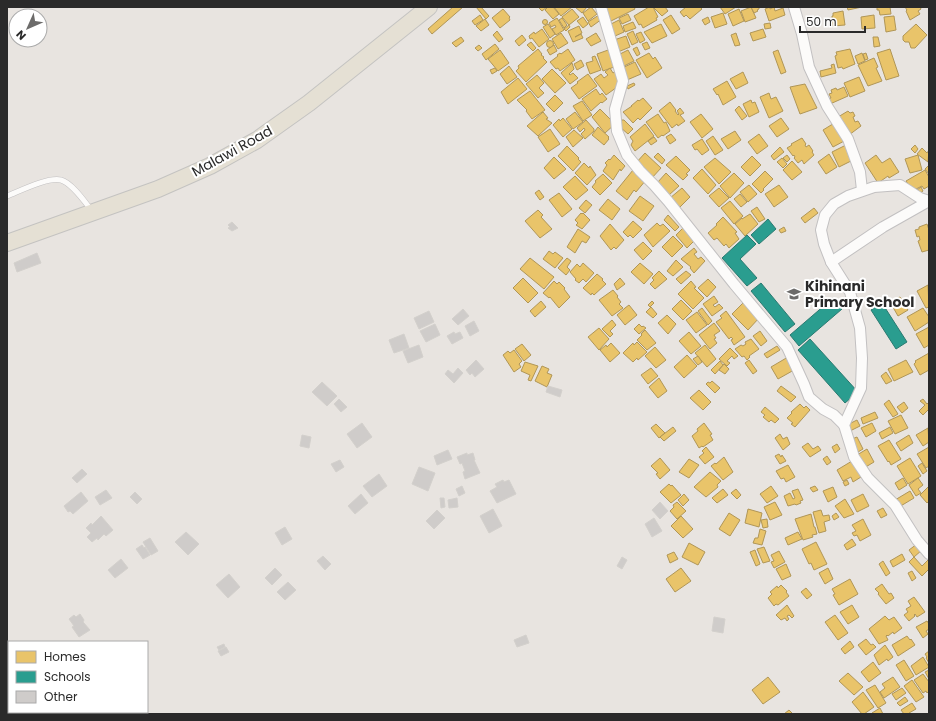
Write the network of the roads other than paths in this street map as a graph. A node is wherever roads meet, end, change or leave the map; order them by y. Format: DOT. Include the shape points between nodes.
graph roads {
  1 [pos="429,7"];
  2 [pos="601,7"];
  3 [pos="794,7"];
  4 [pos="862,190"];
  5 [pos="7,196"];
  6 [pos="929,201"];
  7 [pos="93,212"];
  8 [pos="7,244"];
  9 [pos="831,262"];
  10 [pos="844,425"];
  11 [pos="929,554"];
  1 -- 7 [label="main road, Malawi Road" via="309,103 257,140 210,166 158,189"];
  2 -- 10 [label="street" via="623,81 615,108 617,131 627,155 668,201 787,347 809,397"];
  3 -- 4 [label="street" via="809,67 827,106 848,139 860,172"];
  4 -- 6 [label="street" via="900,185"];
  4 -- 9 [label="street" via="834,204 825,215 821,230"];
  5 -- 7 [label="lane" via="50,180 62,180 74,188"];
  6 -- 9 [label="street" via="883,227"];
  7 -- 8 [label="main road, Malawi Road"];
  9 -- 10 [label="street" via="850,292 860,328 861,388"];
  10 -- 11 [label="street" via="854,457 868,478 895,505"];
}
